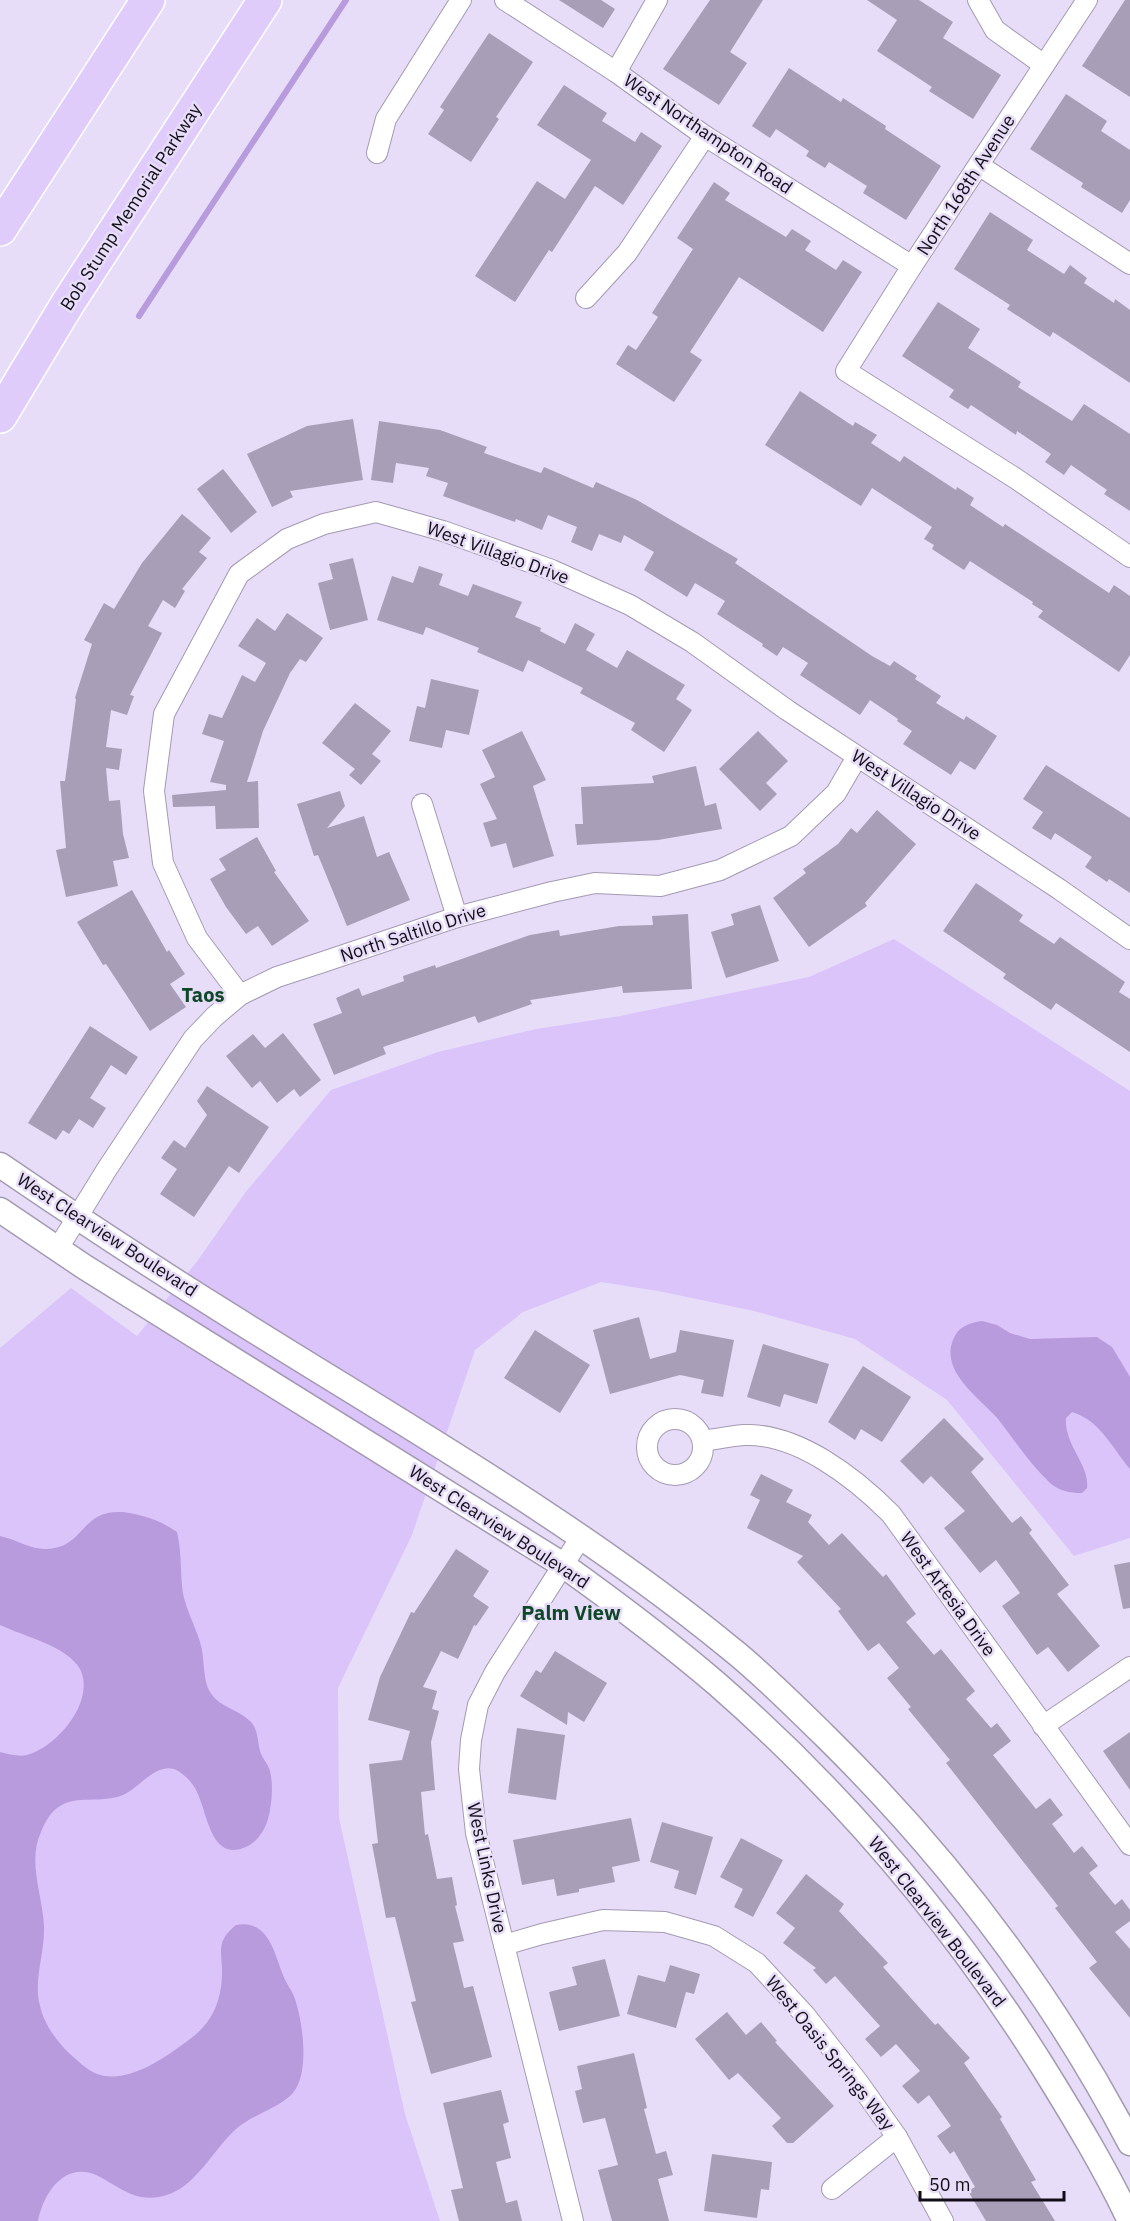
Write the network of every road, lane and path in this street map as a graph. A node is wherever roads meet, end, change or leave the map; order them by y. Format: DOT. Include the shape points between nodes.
graph roads {
  1 [pos="147,0"];
  2 [pos="265,0"];
  3 [pos="461,0"];
  4 [pos="505,0"];
  5 [pos="657,0"];
  6 [pos="978,0"];
  7 [pos="1087,0"];
  8 [pos="1044,65"];
  9 [pos="616,72"];
  10 [pos="705,136"];
  11 [pos="377,153"];
  12 [pos="980,166"];
  13 [pos="0,229"];
  14 [pos="1130,264"];
  15 [pos="912,266"];
  16 [pos="586,298"];
  17 [pos="0,416"];
  18 [pos="1130,557"];
  19 [pos="857,757"];
  20 [pos="422,804"];
  21 [pos="458,917"];
  22 [pos="1130,939"];
  23 [pos="240,995"];
  24 [pos="0,1165"];
  25 [pos="0,1210"];
  26 [pos="77,1218"];
  27 [pos="57,1250"];
  28 [pos="703,1441"];
  29 [pos="581,1537"];
  30 [pos="563,1565"];
  31 [pos="1130,1667"];
  32 [pos="1043,1726"];
  33 [pos="1130,1845"];
  34 [pos="504,1945"];
  35 [pos="897,2137"];
  36 [pos="1130,2142"];
  37 [pos="832,2189"];
  38 [pos="573,2221"];
  39 [pos="943,2221"];
  40 [pos="1130,2221"];
  1 -- 13 [label="highway"];
  2 -- 17 [label="highway, Bob Stump Memorial Parkway" via="68,303"];
  3 -- 11 [label="street" via="386,119"];
  4 -- 9 [label="street, West Northampton Road"];
  5 -- 9 [label="street"];
  6 -- 8 [label="street" via="995,30"];
  7 -- 8 [label="street, North 168th Avenue"];
  8 -- 12 [label="street, North 168th Avenue"];
  9 -- 10 [label="street, West Northampton Road"];
  10 -- 15 [label="street, West Northampton Road"];
  10 -- 16 [label="street" via="627,253"];
  12 -- 14 [label="street"];
  12 -- 15 [label="street, North 168th Avenue"];
  15 -- 18 [label="street, North 168th Avenue" via="846,371 1015,478"];
  19 -- 21 [label="street, North Saltillo Drive" via="836,793 790,836 720,870 660,886 595,883"];
  19 -- 22 [label="street, West Villagio Drive"];
  19 -- 23 [label="street, West Villagio Drive" via="692,642 630,605 552,570 376,512 324,524 286,539 239,574 164,714 154,791 163,863 197,938"];
  20 -- 21 [label="street"];
  21 -- 23 [label="street, North Saltillo Drive" via="277,977"];
  23 -- 26 [label="street, North Saltillo Drive" via="214,1017 170,1072"];
  24 -- 26 [label="street, West Clearview Boulevard"];
  25 -- 27 [label="street, West Clearview Boulevard"];
  26 -- 27 [label="street, North Saltillo Drive"];
  26 -- 29 [label="street, West Clearview Boulevard"];
  27 -- 30 [label="street, West Clearview Boulevard"];
  28 -- 32 [label="street, West Artesia Drive" via="745,1435 786,1442 839,1469 867,1491 891,1514"];
  29 -- 30 [label="street, West Links Drive"];
  29 -- 36 [label="street, West Clearview Boulevard" via="732,1649 869,1780 927,1844 1020,1964 1085,2063"];
  30 -- 34 [label="street, West Links Drive" via="495,1672 478,1705 471,1740 469,1768 476,1833"];
  30 -- 40 [label="street, West Clearview Boulevard" via="671,1646 766,1729 908,1879 1011,2016 1084,2134"];
  31 -- 32 [label="street"];
  32 -- 33 [label="street, West Artesia Drive"];
  34 -- 35 [label="street, West Oasis Springs Way" via="603,1920 665,1922 714,1936 757,1963 831,2048"];
  34 -- 38 [label="street, West Links Drive"];
  35 -- 37 [label="street"];
  35 -- 39 [label="street, West Oasis Springs Way"];
}
